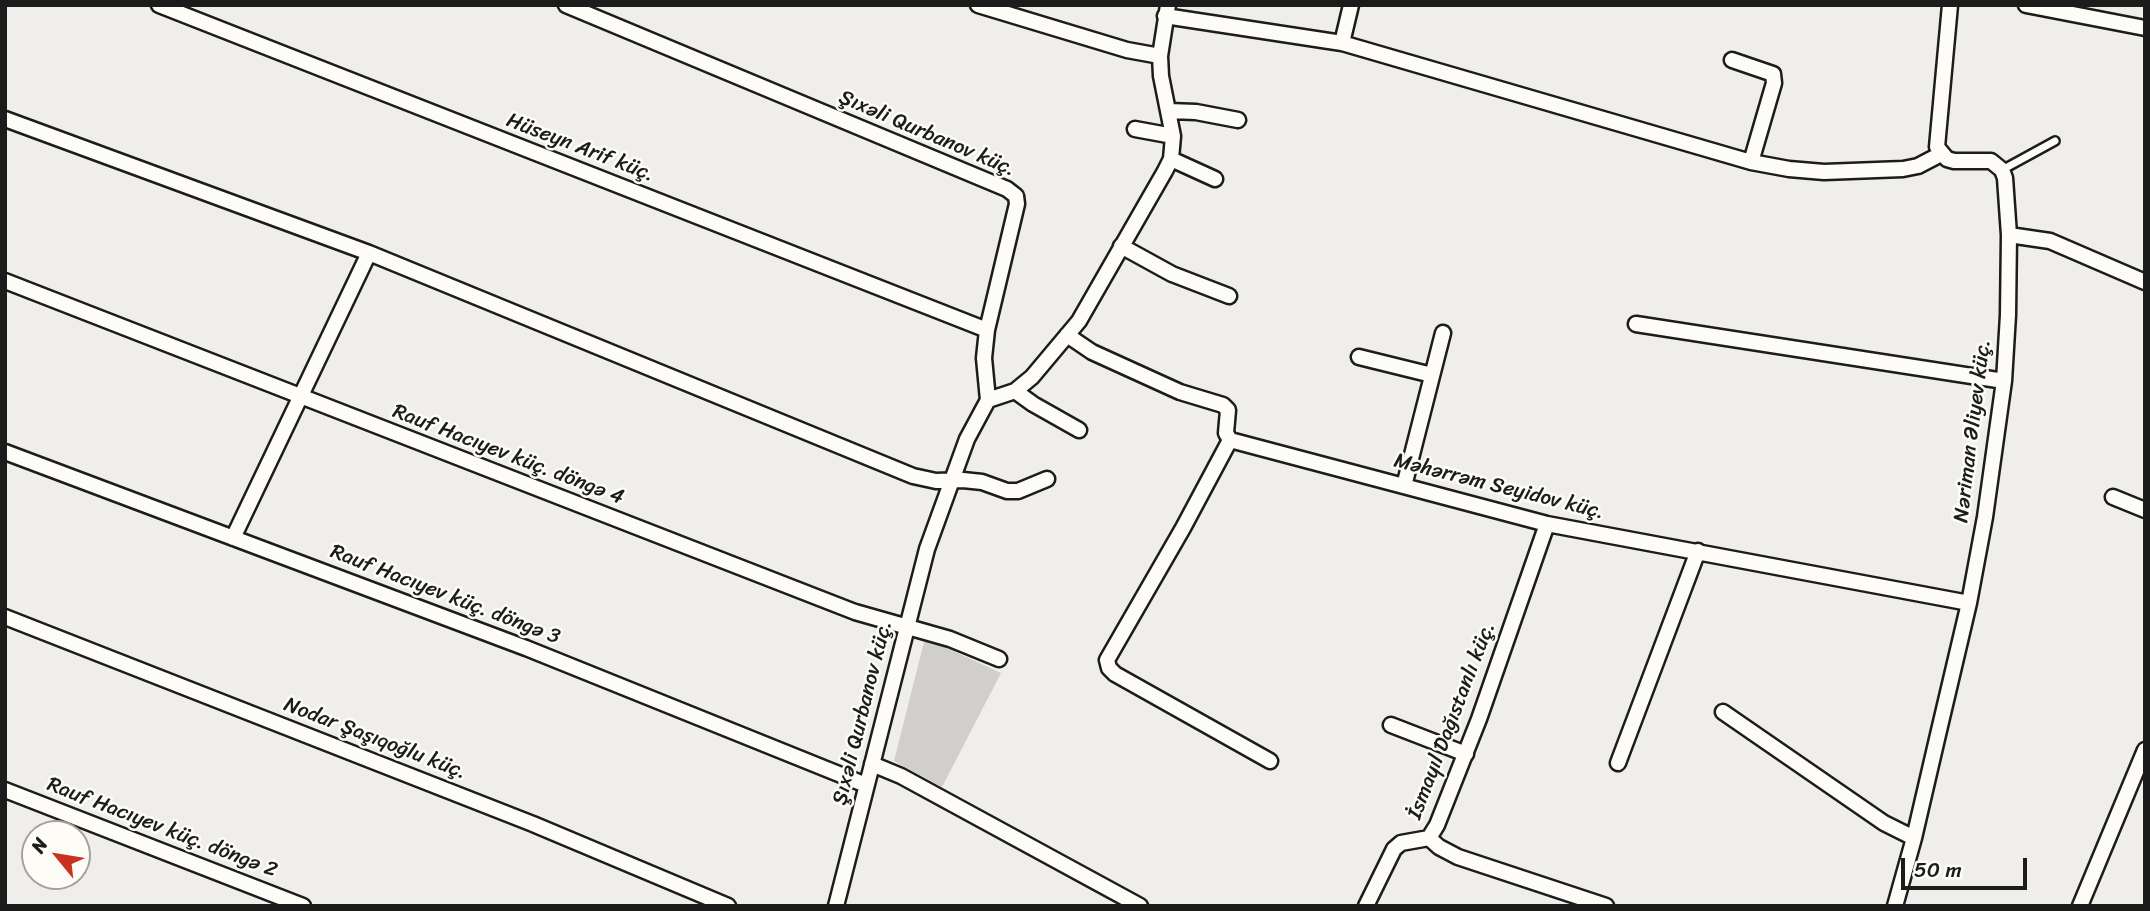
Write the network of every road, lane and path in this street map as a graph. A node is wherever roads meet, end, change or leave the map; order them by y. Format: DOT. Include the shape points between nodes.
graph roads {
  1 [pos="159,5"];
  2 [pos="566,5"];
  3 [pos="978,5"];
  4 [pos="1351,5"];
  5 [pos="1950,5"];
  6 [pos="2026,5"];
  7 [pos="1167,10"];
  8 [pos="2145,28"];
  9 [pos="1342,43"];
  10 [pos="1160,56"];
  11 [pos="1732,60"];
  12 [pos="1169,111"];
  13 [pos="5,119"];
  14 [pos="1238,120"];
  15 [pos="1135,129"];
  16 [pos="1173,136"];
  17 [pos="2055,141"];
  18 [pos="1941,154"];
  19 [pos="1171,159"];
  20 [pos="1751,162"];
  21 [pos="2002,170"];
  22 [pos="1215,179"];
  23 [pos="2009,235"];
  24 [pos="1121,246"];
  25 [pos="369,253"];
  26 [pos="5,281"];
  27 [pos="2145,282"];
  28 [pos="1229,296"];
  29 [pos="1636,324"];
  30 [pos="986,330"];
  31 [pos="1443,333"];
  32 [pos="1067,335"];
  33 [pos="1359,357"];
  34 [pos="1432,375"];
  35 [pos="2004,381"];
  36 [pos="1015,391"];
  37 [pos="301,396"];
  38 [pos="988,400"];
  39 [pos="1079,430"];
  40 [pos="1230,440"];
  41 [pos="5,452"];
  42 [pos="1047,479"];
  43 [pos="950,482"];
  44 [pos="1404,486"];
  45 [pos="2113,497"];
  46 [pos="2145,510"];
  47 [pos="1546,524"];
  48 [pos="233,537"];
  49 [pos="1698,551"];
  50 [pos="1969,603"];
  51 [pos="5,617"];
  52 [pos="906,625"];
  53 [pos="999,659"];
  54 [pos="1723,712"];
  55 [pos="1391,724"];
  56 [pos="2145,750"];
  57 [pos="1465,754"];
  58 [pos="1270,761"];
  59 [pos="872,764"];
  60 [pos="1618,764"];
  61 [pos="866,785"];
  62 [pos="5,790"];
  63 [pos="1429,838"];
  64 [pos="1914,838"];
  65 [pos="303,906"];
  66 [pos="728,906"];
  67 [pos="835,906"];
  68 [pos="1140,906"];
  69 [pos="1366,906"];
  70 [pos="1606,906"];
  71 [pos="1895,906"];
  72 [pos="2080,906"];
  1 -- 30 [label="street, Hüseyn Arif küç."];
  2 -- 30 [label="street, Şıxəli Qurbanov küç." via="1016,196"];
  3 -- 10 [label="street"];
  4 -- 9 [label="street"];
  5 -- 18 [label="street" via="1937,137"];
  6 -- 8 [label="street"];
  7 -- 9 [label="street"];
  7 -- 10 [label="street"];
  9 -- 20 [label="street"];
  10 -- 12 [label="street"];
  11 -- 20 [label="street" via="1773,74"];
  12 -- 14 [label="street"];
  12 -- 16 [label="street"];
  13 -- 25 [label="street"];
  15 -- 16 [label="street"];
  16 -- 19 [label="street"];
  17 -- 21 [label="lane"];
  18 -- 20 [label="street" via="1918,166 1866,171 1824,172"];
  18 -- 21 [label="street" via="1954,161 1991,161"];
  19 -- 22 [label="street"];
  19 -- 24 [label="street"];
  21 -- 23 [label="street, Nəriman Əliyev küç."];
  23 -- 27 [label="street" via="2050,242"];
  23 -- 35 [label="street, Nəriman Əliyev küç."];
  24 -- 28 [label="street" via="1172,274"];
  24 -- 32 [label="street"];
  25 -- 37 [label="street"];
  25 -- 43 [label="street" via="913,477"];
  26 -- 37 [label="street, Rauf Hacıyev küç. döngə 4"];
  29 -- 35 [label="street"];
  30 -- 38 [label="street, Şıxəli Qurbanov küç."];
  31 -- 34 [label="street"];
  32 -- 36 [label="street"];
  32 -- 40 [label="street" via="1092,352 1180,392 1223,405 1228,410 1226,433"];
  33 -- 34 [label="street"];
  34 -- 44 [label="street"];
  35 -- 50 [label="street, Nəriman Əliyev küç."];
  36 -- 38 [label="street"];
  36 -- 39 [label="street"];
  37 -- 48 [label="street"];
  37 -- 52 [label="street, Rauf Hacıyev küç. döngə 4" via="855,612"];
  38 -- 43 [label="street, Şıxəli Qurbanov küç."];
  40 -- 44 [label="street, Məhərrəm Seyidov küç."];
  40 -- 58 [label="street" via="1107,660 1115,674"];
  41 -- 48 [label="street, Rauf Hacıyev küç. döngə 3"];
  42 -- 43 [label="street" via="1018,491 982,482"];
  43 -- 52 [label="street, Şıxəli Qurbanov küç."];
  44 -- 47 [label="street, Məhərrəm Seyidov küç."];
  45 -- 46 [label="street"];
  47 -- 49 [label="street, Məhərrəm Seyidov küç."];
  47 -- 57 [label="street, İsmayıl Dağıstanlı küç."];
  48 -- 61 [label="street, Rauf Hacıyev küç. döngə 3" via="526,648"];
  49 -- 50 [label="street, Məhərrəm Seyidov küç."];
  49 -- 60 [label="street"];
  50 -- 64 [label="street, Nəriman Əliyev küç."];
  51 -- 66 [label="street, Nodar Şaşıqoğlu küç." via="521,819"];
  52 -- 53 [label="street, Rauf Hacıyev küç. döngə 4"];
  52 -- 59 [label="street, Şıxəli Qurbanov küç."];
  54 -- 64 [label="street" via="1884,823"];
  55 -- 57 [label="street"];
  56 -- 72 [label="street"];
  57 -- 63 [label="street, İsmayıl Dağıstanlı küç."];
  59 -- 61 [label="street, Şıxəli Qurbanov küç."];
  59 -- 68 [label="street"];
  61 -- 67 [label="street, Şıxəli Qurbanov küç."];
  62 -- 65 [label="street, Rauf Hacıyev küç. döngə 2"];
  63 -- 69 [label="street, İsmayıl Dağıstanlı küç." via="1410,840 1394,849"];
  63 -- 70 [label="street" via="1458,857"];
  64 -- 71 [label="street, Nəriman Əliyev küç."];
}
